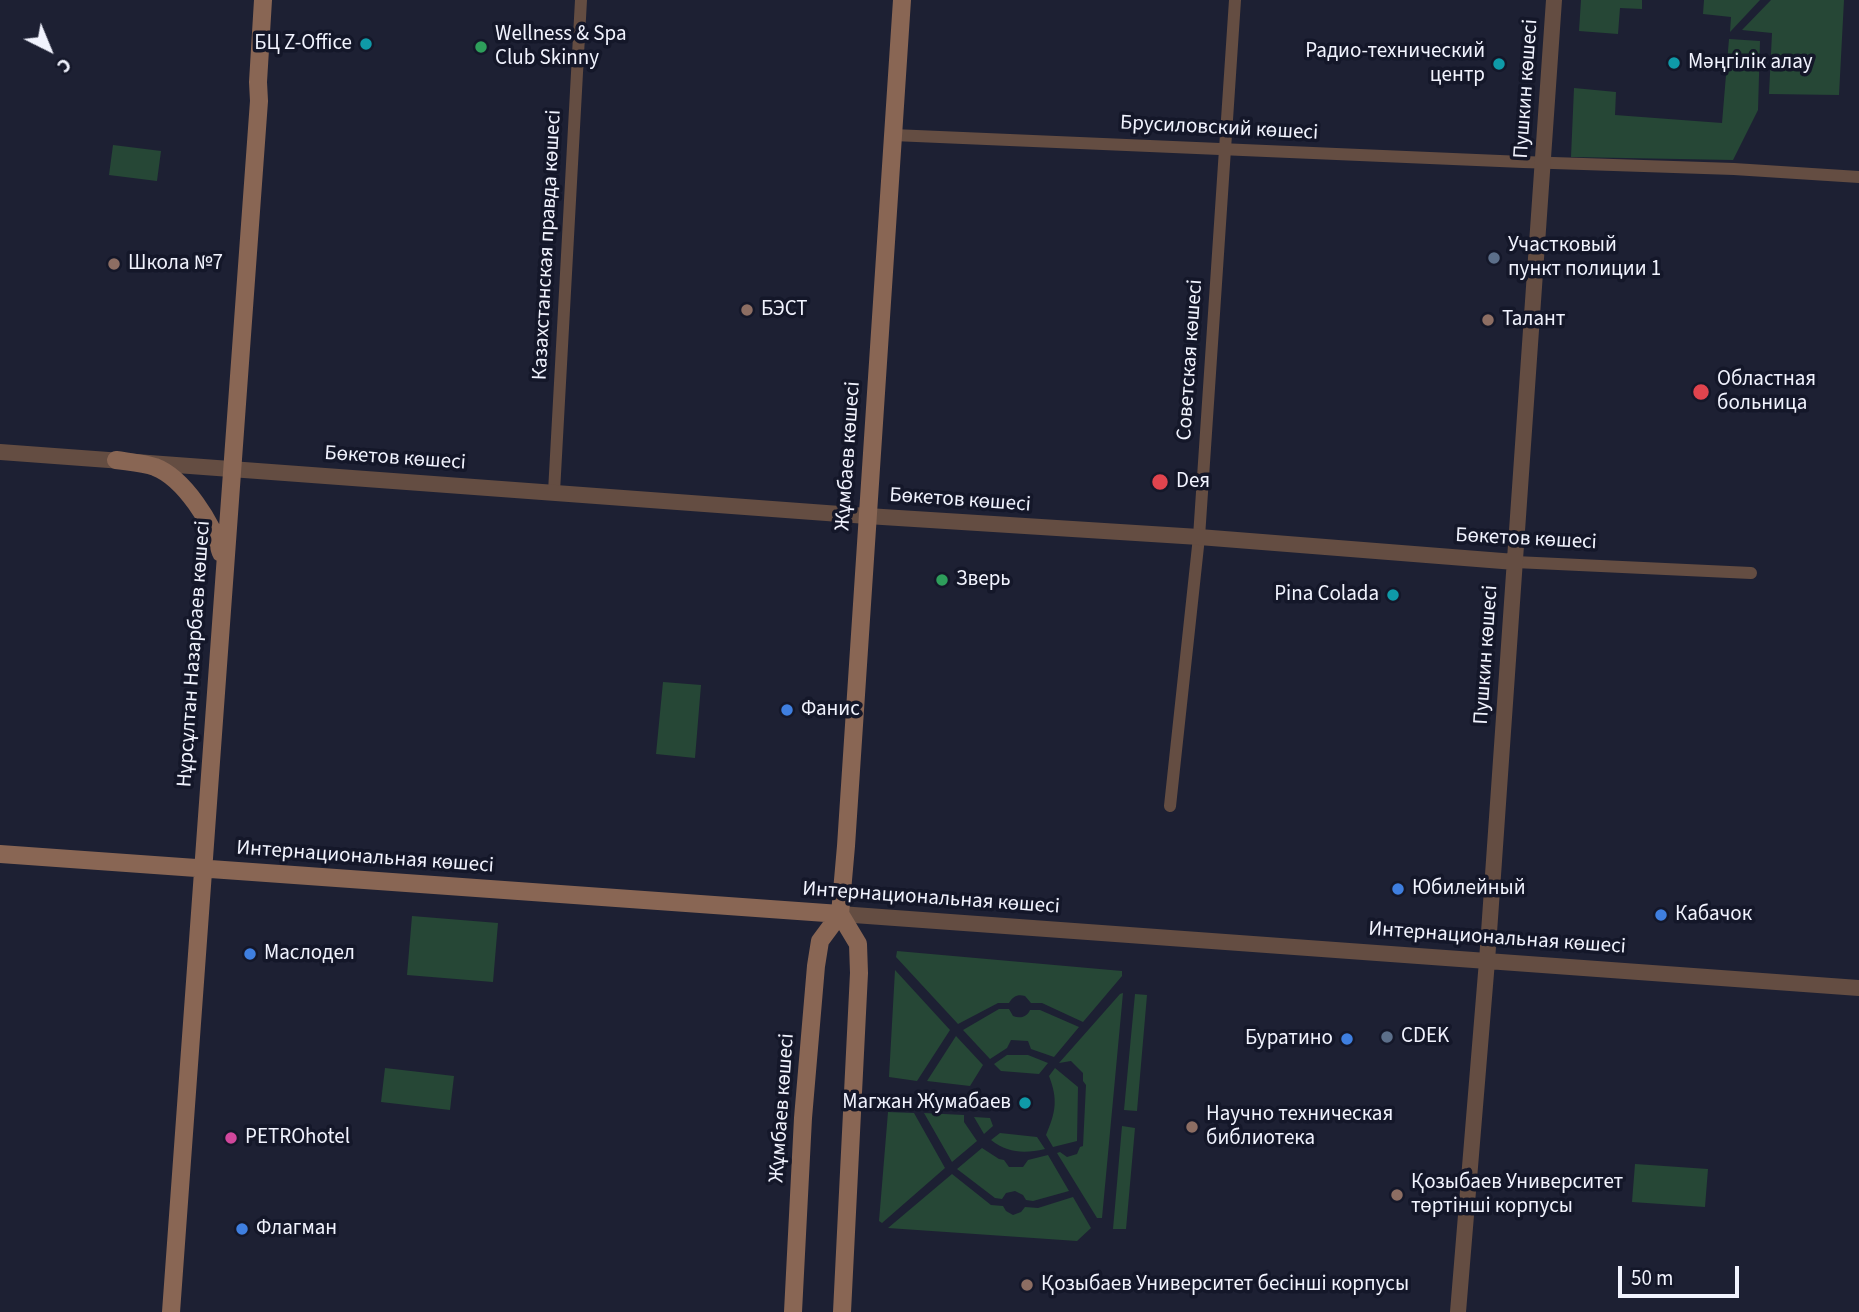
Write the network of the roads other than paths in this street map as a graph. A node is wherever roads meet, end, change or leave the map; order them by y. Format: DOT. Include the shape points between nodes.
graph roads {
  1 [pos="263,0"];
  2 [pos="580,0"];
  3 [pos="902,0"];
  4 [pos="1235,0"];
  5 [pos="1554,0"];
  6 [pos="893,135"];
  7 [pos="1223,149"];
  8 [pos="1543,163"];
  9 [pos="1859,177"];
  10 [pos="0,452"];
  11 [pos="116,460"];
  12 [pos="231,468"];
  13 [pos="554,492"];
  14 [pos="867,516"];
  15 [pos="1199,537"];
  16 [pos="1515,562"];
  17 [pos="224,564"];
  18 [pos="1751,573"];
  19 [pos="1170,806"];
  20 [pos="0,854"];
  21 [pos="202,870"];
  22 [pos="840,915"];
  23 [pos="1487,961"];
  24 [pos="1859,988"];
  25 [pos="171,1312"];
  26 [pos="793,1312"];
  27 [pos="842,1312"];
  28 [pos="1458,1312"];
  1 -- 12 [label="main road, Нұрсұлтан Назарбаев көшесі"];
  2 -- 13 [label="street, Казахстанская правда көшесі"];
  3 -- 6 [label="main road, Жұмбаев көшесі"];
  4 -- 7 [label="street, Советская көшесі"];
  5 -- 8 [label="street, Пушкин көшесі"];
  6 -- 7 [label="street, Брусиловский көшесі"];
  6 -- 14 [label="main road, Жұмбаев көшесі"];
  7 -- 8 [label="street, Брусиловский көшесі"];
  7 -- 15 [label="street, Советская көшесі"];
  8 -- 9 [label="street, Брусиловский көшесі"];
  8 -- 16 [label="street, Пушкин көшесі"];
  10 -- 11 [label="street, Бөкетов көшесі"];
  11 -- 12 [label="street, Бөкетов көшесі"];
  11 -- 17 [label="main road" via="156,467 177,481 210,525"];
  12 -- 13 [label="street, Бөкетов көшесі"];
  12 -- 17 [label="main road, Нұрсұлтан Назарбаев көшесі"];
  13 -- 14 [label="street, Бөкетов көшесі"];
  14 -- 15 [label="street, Бөкетов көшесі"];
  14 -- 22 [label="main road, Жұмбаев көшесі"];
  15 -- 16 [label="street, Бөкетов көшесі"];
  15 -- 19 [label="street, Советская көшесі"];
  16 -- 18 [label="street, Бөкетов көшесі"];
  16 -- 23 [label="street, Пушкин көшесі"];
  17 -- 21 [label="main road, Нұрсұлтан Назарбаев көшесі"];
  20 -- 21 [label="main road, Интернациональная көшесі"];
  21 -- 22 [label="main road, Интернациональная көшесі"];
  21 -- 25 [label="main road, Нұрсұлтан Назарбаев көшесі"];
  22 -- 23 [label="street, Интернациональная көшесі"];
  22 -- 26 [label="main road, Жұмбаев көшесі" via="820,941 816,966"];
  22 -- 27 [label="main road" via="858,944 859,973"];
  23 -- 24 [label="street, Интернациональная көшесі"];
  23 -- 28 [label="street, Пушкин көшесі"];
}
